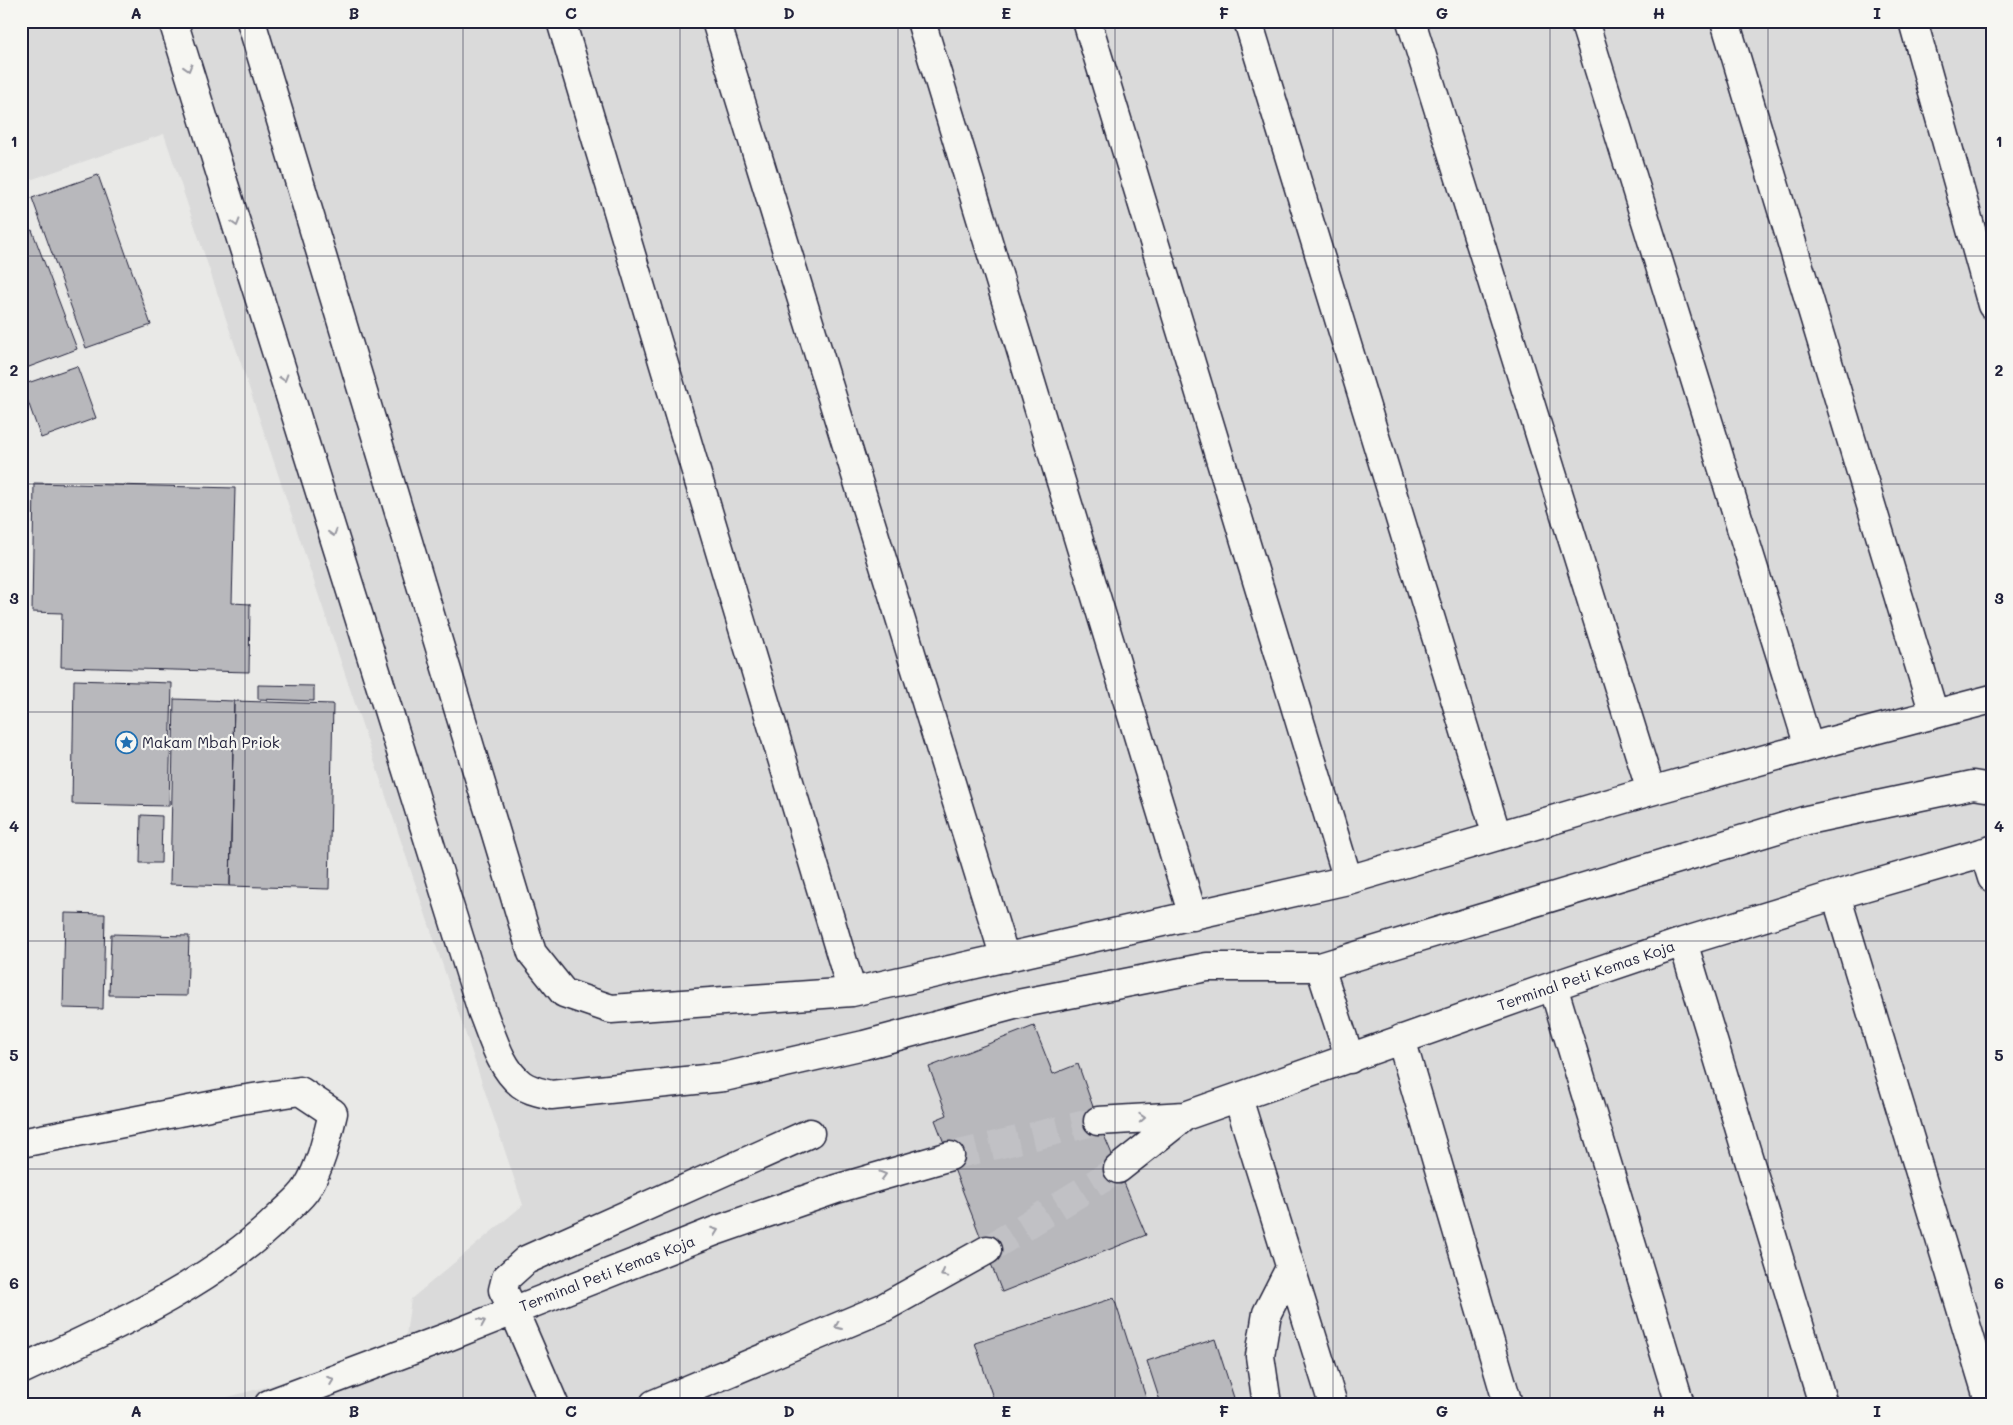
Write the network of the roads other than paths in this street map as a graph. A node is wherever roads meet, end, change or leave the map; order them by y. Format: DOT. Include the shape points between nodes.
graph roads {
  1 [pos="173,21"];
  2 [pos="251,21"];
  3 [pos="561,21"];
  4 [pos="716,21"];
  5 [pos="920,21"];
  6 [pos="1087,21"];
  7 [pos="1248,21"];
  8 [pos="1411,21"];
  9 [pos="1584,21"];
  10 [pos="1725,21"];
  11 [pos="1913,21"];
  12 [pos="1992,305"];
  13 [pos="1992,699"];
  14 [pos="1934,714"];
  15 [pos="1809,747"];
  16 [pos="1992,788"];
  17 [pos="1651,791"];
  18 [pos="1497,836"];
  19 [pos="1988,851"];
  20 [pos="1992,878"];
  21 [pos="1348,880"];
  22 [pos="1836,895"];
  23 [pos="1193,916"];
  24 [pos="1684,942"];
  25 [pos="1005,958"];
  26 [pos="1320,967"];
  27 [pos="1554,986"];
  28 [pos="852,992"];
  29 [pos="1401,1039"];
  30 [pos="1350,1059"];
  31 [pos="1238,1098"];
  32 [pos="1185,1116"];
  33 [pos="1098,1120"];
  34 [pos="810,1132"];
  35 [pos="21,1143"];
  36 [pos="950,1156"];
  37 [pos="1118,1168"];
  38 [pos="987,1250"];
  39 [pos="1290,1268"];
  40 [pos="513,1309"];
  41 [pos="21,1370"];
  42 [pos="269,1404"];
  43 [pos="554,1404"];
  44 [pos="654,1404"];
  45 [pos="1268,1404"];
  46 [pos="1333,1404"];
  47 [pos="1508,1404"];
  48 [pos="1680,1404"];
  49 [pos="1823,1404"];
  50 [pos="1990,1404"];
  1 -- 26 [label="street, one-way" via="482,1011 511,1074 522,1085 551,1095 724,1077 864,1045 1018,1004 1207,968"];
  2 -- 28 [label="street" via="532,953 564,993 611,1008"];
  3 -- 28 [label="street"];
  4 -- 25 [label="street"];
  5 -- 23 [label="street"];
  6 -- 21 [label="street"];
  7 -- 18 [label="street"];
  8 -- 17 [label="street"];
  9 -- 15 [label="street"];
  10 -- 14 [label="street"];
  11 -- 12 [label="street"];
  13 -- 14 [label="street"];
  14 -- 15 [label="street"];
  15 -- 17 [label="street"];
  16 -- 26 [label="street" via="1973,785 1807,820"];
  17 -- 18 [label="street"];
  18 -- 21 [label="street"];
  19 -- 20 [label="street"];
  19 -- 22 [label="street, Terminal Peti Kemas Koja"];
  21 -- 23 [label="street"];
  22 -- 24 [label="street, Terminal Peti Kemas Koja"];
  22 -- 50 [label="street"];
  23 -- 25 [label="street"];
  24 -- 27 [label="street, Terminal Peti Kemas Koja"];
  24 -- 49 [label="street"];
  25 -- 28 [label="street"];
  26 -- 30 [label="street"];
  27 -- 29 [label="street, Terminal Peti Kemas Koja"];
  27 -- 48 [label="street"];
  29 -- 30 [label="street, Terminal Peti Kemas Koja"];
  29 -- 47 [label="street"];
  30 -- 31 [label="street, Terminal Peti Kemas Koja"];
  31 -- 32 [label="street, Terminal Peti Kemas Koja"];
  31 -- 39 [label="street"];
  33 -- 32 [label="street, Terminal Peti Kemas Koja, one-way"];
  32 -- 37 [label="street, Terminal Peti Kemas Koja"];
  34 -- 40 [label="street" via="526,1260 506,1278 503,1290"];
  35 -- 41 [label="street" via="300,1091 333,1113 323,1152 307,1189 258,1238 213,1270 118,1324"];
  40 -- 36 [label="street, Terminal Peti Kemas Koja, one-way" via="826,1192"];
  38 -- 44 [label="street, one-way" via="883,1308"];
  39 -- 45 [label="street" via="1267,1313 1260,1356"];
  39 -- 46 [label="street"];
  42 -- 40 [label="street, Terminal Peti Kemas Koja, one-way"];
  40 -- 43 [label="street"];
}
